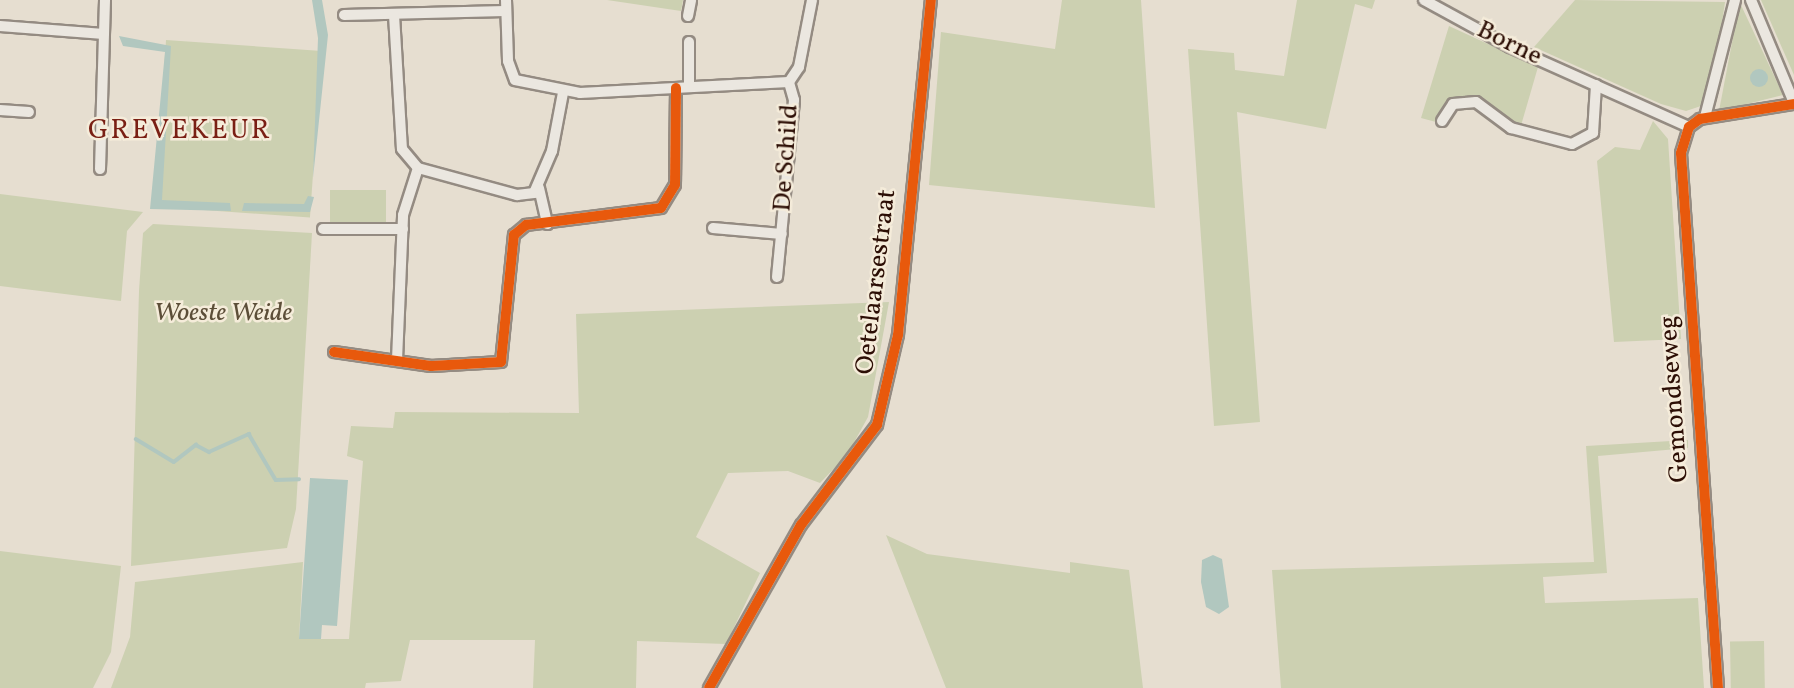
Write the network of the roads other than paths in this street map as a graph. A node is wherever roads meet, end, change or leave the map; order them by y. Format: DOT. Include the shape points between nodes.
graph roads {
  1 [pos="105,0"];
  2 [pos="691,0"];
  3 [pos="812,0"];
  4 [pos="931,0"];
  5 [pos="1426,0"];
  6 [pos="1735,0"];
  7 [pos="1751,0"];
  8 [pos="505,5"];
  9 [pos="344,15"];
  10 [pos="394,15"];
  11 [pos="688,16"];
  12 [pos="0,26"];
  13 [pos="104,34"];
  14 [pos="689,42"];
  15 [pos="789,82"];
  16 [pos="1596,85"];
  17 [pos="689,86"];
  18 [pos="676,88"];
  19 [pos="563,93"];
  20 [pos="1794,104"];
  21 [pos="0,110"];
  22 [pos="29,112"];
  23 [pos="1705,117"];
  24 [pos="1442,121"];
  25 [pos="1689,127"];
  26 [pos="418,168"];
  27 [pos="100,169"];
  28 [pos="540,188"];
  29 [pos="547,225"];
  30 [pos="713,228"];
  31 [pos="323,229"];
  32 [pos="403,229"];
  33 [pos="782,234"];
  34 [pos="777,277"];
  35 [pos="334,352"];
  36 [pos="397,359"];
  37 [pos="709,688"];
  38 [pos="1718,688"];
  1 -- 13 [label="street"];
  2 -- 11 [label="street"];
  3 -- 15 [label="street" via="799,67"];
  4 -- 37 [label="street, Oetelaarsestraat" via="898,335 877,425 801,525"];
  5 -- 16 [label="street, Borne"];
  6 -- 23 [label="street"];
  7 -- 20 [label="street"];
  8 -- 10 [label="street"];
  8 -- 19 [label="street" via="515,80"];
  9 -- 10 [label="street"];
  10 -- 26 [label="street" via="402,149"];
  12 -- 13 [label="street"];
  13 -- 27 [label="street"];
  14 -- 17 [label="street"];
  15 -- 17 [label="street"];
  15 -- 33 [label="street, De Schild" via="794,100"];
  16 -- 24 [label="street" via="1593,133 1572,144 1511,128 1476,102 1453,104"];
  16 -- 25 [label="street, Borne"];
  17 -- 18 [label="street"];
  18 -- 19 [label="street"];
  18 -- 29 [label="street" via="671,200 648,214"];
  19 -- 28 [label="street"];
  20 -- 23 [label="street"];
  21 -- 22 [label="street"];
  23 -- 25 [label="street"];
  25 -- 38 [label="street, Gemondseweg" via="1681,163"];
  26 -- 28 [label="street" via="517,195"];
  26 -- 32 [label="street"];
  28 -- 29 [label="street"];
  29 -- 36 [label="street" via="526,225 514,235 501,362 431,366"];
  30 -- 33 [label="street, De Schild"];
  31 -- 32 [label="street"];
  32 -- 36 [label="street"];
  33 -- 34 [label="street, De Schild"];
  35 -- 36 [label="street"];
}
